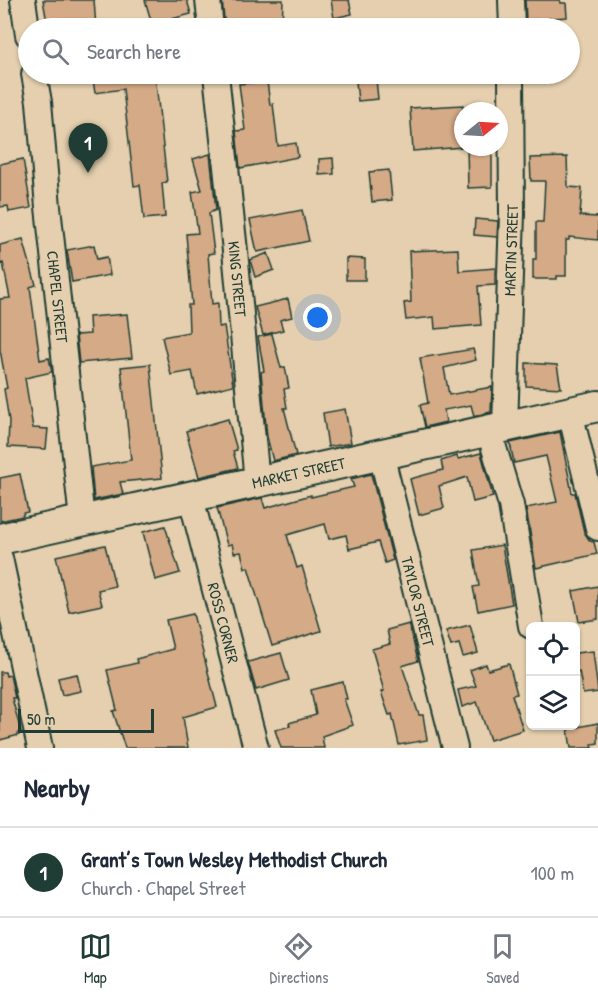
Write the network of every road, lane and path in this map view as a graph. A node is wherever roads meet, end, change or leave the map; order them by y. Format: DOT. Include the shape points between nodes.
graph roads {
  1 [pos="23,0"];
  2 [pos="208,0"];
  3 [pos="511,0"];
  4 [pos="26,18"];
  5 [pos="210,18"];
  6 [pos="512,18"];
  7 [pos="36,84"];
  8 [pos="217,84"];
  9 [pos="512,84"];
  10 [pos="584,409"];
  11 [pos="497,429"];
  12 [pos="381,454"];
  13 [pos="256,482"];
  14 [pos="190,498"];
  15 [pos="81,520"];
  16 [pos="598,528"];
  17 [pos="0,539"];
  18 [pos="0,558"];
  19 [pos="530,622"];
  20 [pos="40,748"];
  21 [pos="256,748"];
  22 [pos="455,748"];
  1 -- 4 [label="street"];
  2 -- 5 [label="street"];
  3 -- 6 [label="street"];
  7 -- 15 [label="street, CHAPEL STREET"];
  8 -- 13 [label="street, KING STREET"];
  9 -- 11 [label="street, MARTIN STREET" via="512,224"];
  10 -- 11 [label="main road, MARKET STREET"];
  10 -- 16 [label="street"];
  11 -- 12 [label="main road, MARKET STREET"];
  11 -- 19 [label="street, MARTIN STREET"];
  12 -- 13 [label="main road, MARKET STREET"];
  12 -- 22 [label="street, TAYLOR STREET"];
  13 -- 14 [label="main road, MARKET STREET"];
  14 -- 15 [label="main road, MARKET STREET"];
  14 -- 21 [label="street, ROSS CORNER"];
  15 -- 17 [label="main road, MARKET STREET"];
  18 -- 20 [label="street"];
}
